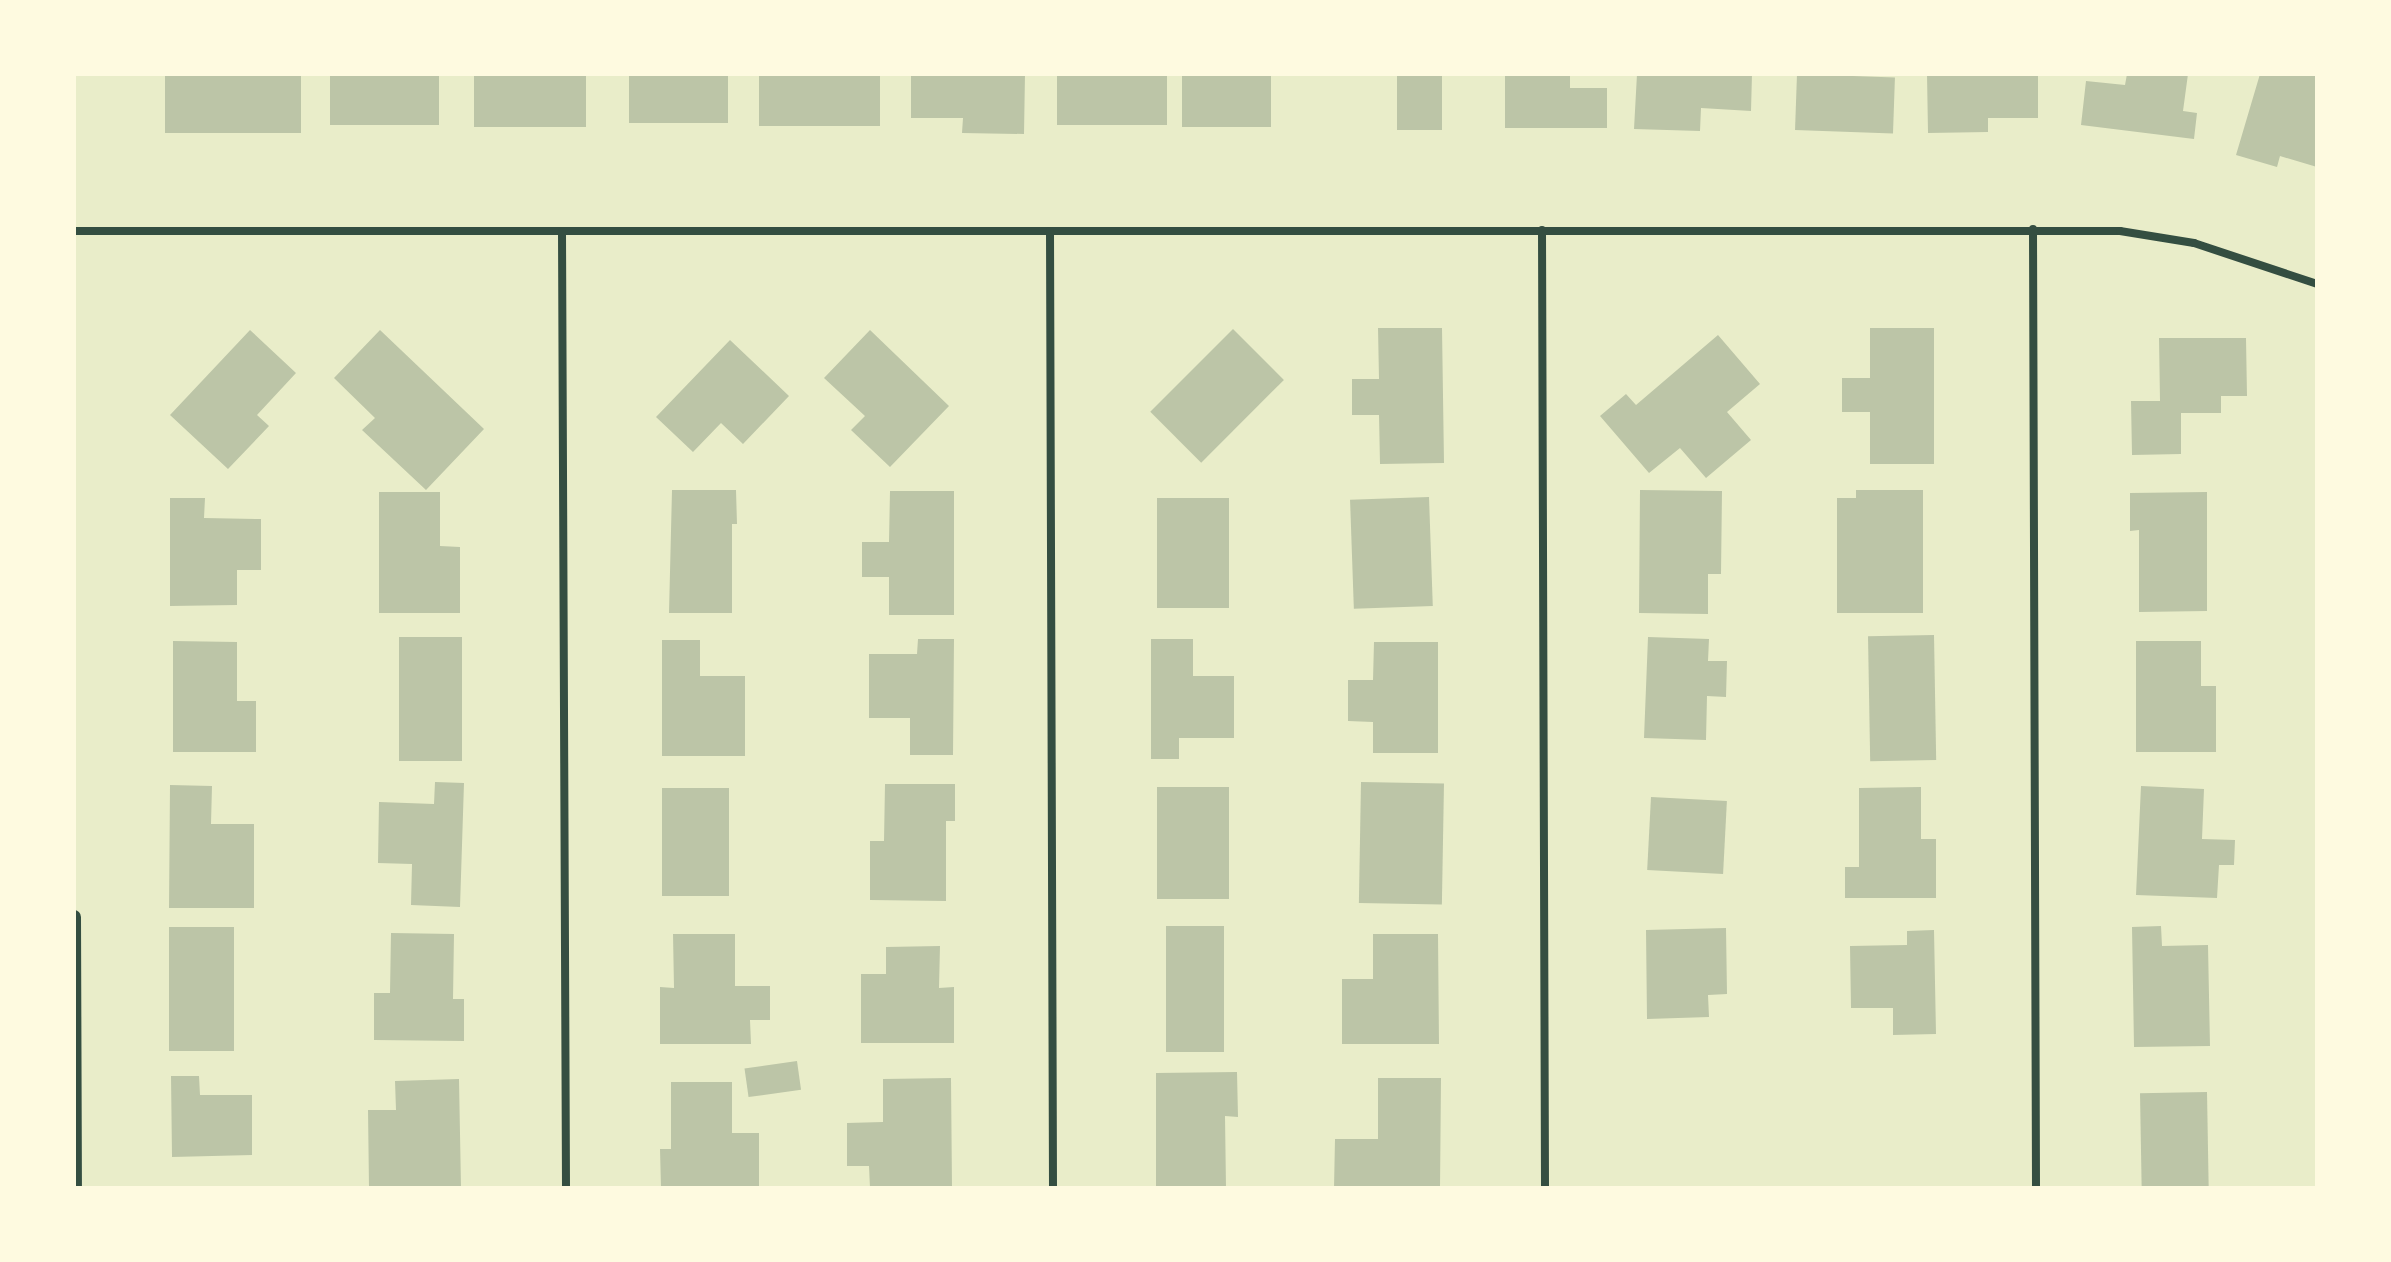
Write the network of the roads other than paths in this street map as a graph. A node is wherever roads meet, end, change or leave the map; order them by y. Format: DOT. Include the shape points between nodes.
graph roads {
  1 [pos="2033,229"];
  2 [pos="1542,230"];
  3 [pos="74,231"];
  4 [pos="1050,231"];
  5 [pos="562,232"];
  6 [pos="2317,284"];
  7 [pos="74,917"];
  8 [pos="75,1188"];
  9 [pos="566,1188"];
  10 [pos="1053,1188"];
  11 [pos="1545,1188"];
  12 [pos="2036,1188"];
  1 -- 2 [label="street"];
  1 -- 6 [label="street" via="2120,231 2194,243"];
  1 -- 12 [label="street"];
  2 -- 4 [label="street"];
  2 -- 11 [label="street"];
  3 -- 5 [label="street"];
  4 -- 5 [label="street"];
  4 -- 10 [label="street"];
  5 -- 9 [label="street"];
  7 -- 8 [label="street"];
}
